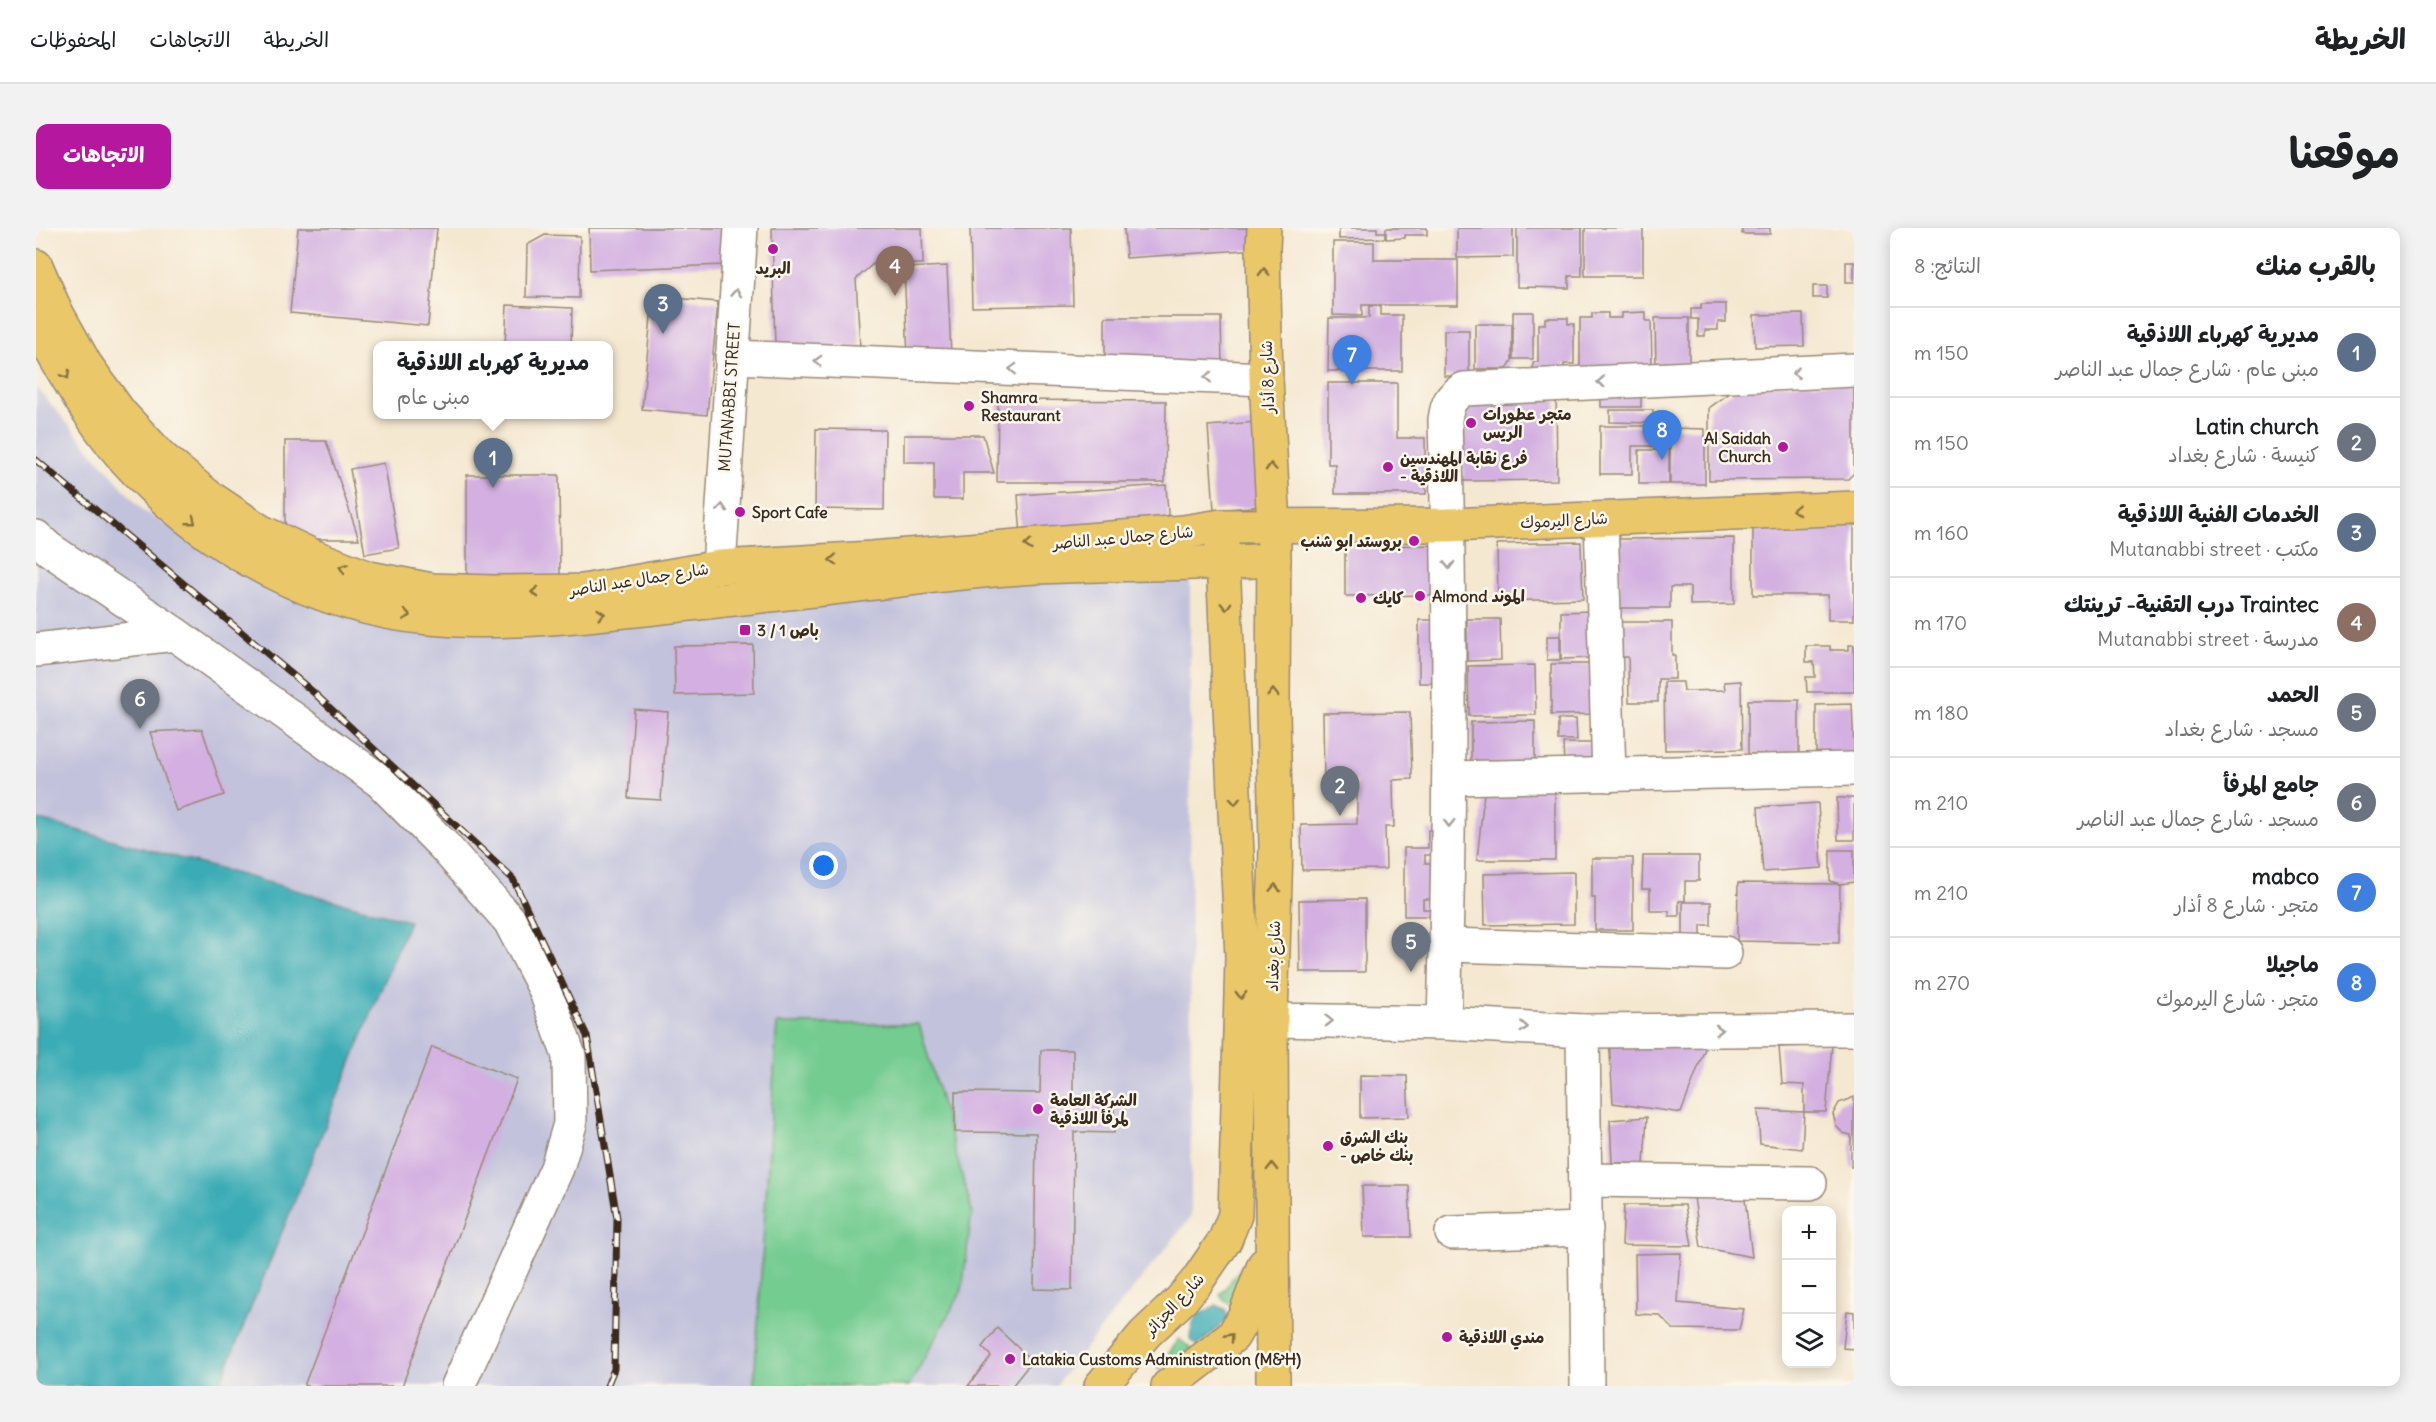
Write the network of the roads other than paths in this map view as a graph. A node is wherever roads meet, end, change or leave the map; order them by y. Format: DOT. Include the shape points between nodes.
graph roads {
  1 [pos="741,228"];
  2 [pos="1264,228"];
  3 [pos="36,266"];
  4 [pos="36,324"];
  5 [pos="732,357"];
  6 [pos="1854,370"];
  7 [pos="1266,379"];
  8 [pos="1854,508"];
  9 [pos="1601,519"];
  10 [pos="1448,525"];
  11 [pos="1221,526"];
  12 [pos="1274,526"];
  13 [pos="36,537"];
  14 [pos="1274,560"];
  15 [pos="1225,563"];
  16 [pos="719,567"];
  17 [pos="175,634"];
  18 [pos="36,650"];
  19 [pos="1854,769"];
  20 [pos="1609,775"];
  21 [pos="1450,778"];
  22 [pos="1447,945"];
  23 [pos="1725,953"];
  24 [pos="1271,1020"];
  25 [pos="1444,1023"];
  26 [pos="1854,1029"];
  27 [pos="1583,1031"];
  28 [pos="1585,1180"];
  29 [pos="1810,1183"];
  30 [pos="1235,1215"];
  31 [pos="1272,1225"];
  32 [pos="1586,1229"];
  33 [pos="1452,1233"];
  34 [pos="458,1386"];
  35 [pos="1101,1386"];
  36 [pos="1168,1386"];
  37 [pos="1245,1386"];
  38 [pos="1252,1386"];
  39 [pos="1272,1386"];
  40 [pos="1587,1386"];
  5 -- 1 [label="street, MUTANABBI STREET, one-way"];
  7 -- 2 [label="main road, شارع 8 أذار, one-way"];
  16 -- 3 [label="main road, شارع جمال عبد الناصر, one-way" via="583,591 493,592 432,590 369,578 315,557 260,531 209,497 162,458 120,413 85,364"];
  4 -- 15 [label="main road, شارع جمال عبد الناصر, one-way" via="103,433 169,503 214,538 290,581 381,610 428,618 499,621 599,614 1020,568"];
  7 -- 5 [label="street, one-way"];
  16 -- 5 [label="street, MUTANABBI STREET, one-way"];
  6 -- 10 [label="street, one-way" via="1464,389 1452,396 1445,420"];
  12 -- 7 [label="main road, شارع 8 أذار, one-way"];
  8 -- 9 [label="main road, شارع اليرموك, one-way"];
  9 -- 10 [label="main road, شارع اليرموك"];
  9 -- 20 [label="street"];
  10 -- 12 [label="main road, شارع اليرموك"];
  10 -- 21 [label="street, one-way"];
  11 -- 12 [label="main road, شارع جمال عبد الناصر"];
  11 -- 15 [label="main road, شارع بغداد"];
  11 -- 16 [label="main road, شارع جمال عبد الناصر, one-way" via="895,556"];
  12 -- 14 [label="main road, شارع بغداد"];
  13 -- 17 [label="street"];
  14 -- 15 [label="main road, شارع جمال عبد الناصر"];
  24 -- 14 [label="main road, شارع بغداد, one-way" via="1276,847 1272,711"];
  15 -- 30 [label="main road, شارع بغداد, one-way" via="1242,957"];
  17 -- 18 [label="street"];
  17 -- 34 [label="street" via="380,781 510,921 549,1000 569,1056 570,1124 557,1168"];
  19 -- 20 [label="street"];
  20 -- 21 [label="street"];
  21 -- 22 [label="street, one-way"];
  22 -- 23 [label="street"];
  22 -- 25 [label="street"];
  24 -- 25 [label="street, one-way"];
  31 -- 24 [label="main road, شارع بغداد, one-way"];
  25 -- 27 [label="street, one-way"];
  27 -- 26 [label="street, one-way"];
  27 -- 28 [label="street"];
  28 -- 29 [label="street"];
  28 -- 32 [label="street"];
  30 -- 35 [label="main road, شارع الجزائر" via="1225,1239 1197,1281"];
  36 -- 31 [label="main road, one-way" via="1233,1336 1262,1275"];
  31 -- 39 [label="main road, شارع بغداد"];
  32 -- 33 [label="street"];
  32 -- 40 [label="street"];
  37 -- 38 [label="main road"];
}
